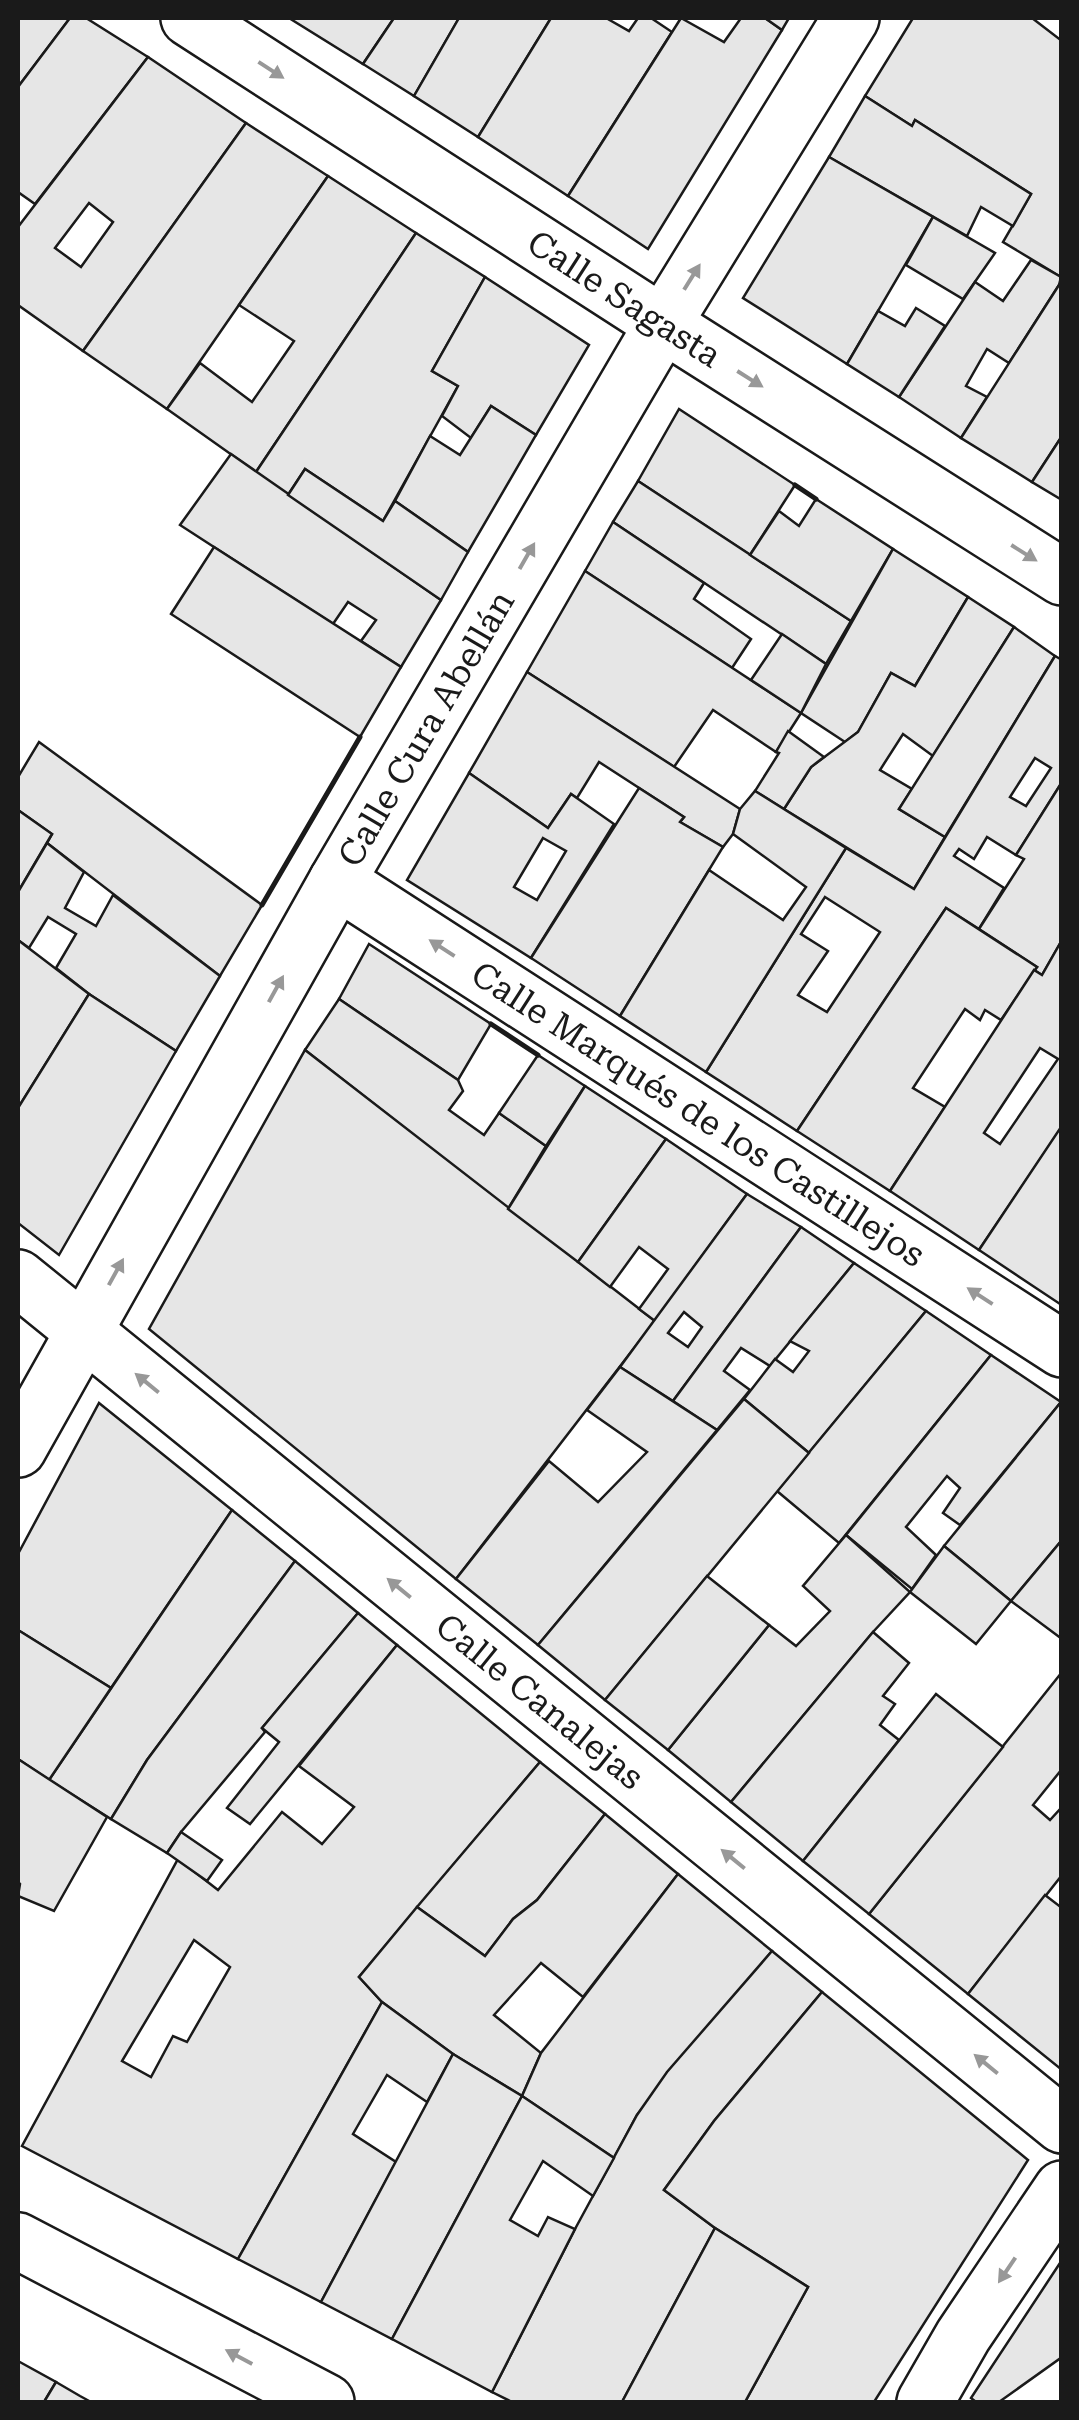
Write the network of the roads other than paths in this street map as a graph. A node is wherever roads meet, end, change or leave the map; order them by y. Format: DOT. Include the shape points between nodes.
graph roads {
  1 [pos="189,18"];
  2 [pos="851,18"];
  3 [pos="663,324"];
  4 [pos="1062,577"];
  5 [pos="337,880"];
  6 [pos="18,1278"];
  7 [pos="83,1332"];
  8 [pos="1062,1348"];
  9 [pos="18,1449"];
  10 [pos="1062,2125"];
  11 [pos="1062,2189"];
  12 [pos="18,2242"];
  13 [pos="326,2402"];
  14 [pos="925,2402"];
  1 -- 3 [label="street, Calle Sagasta, one-way"];
  3 -- 2 [label="street, Calle Cura Abellán, one-way"];
  3 -- 4 [label="street, Calle Sagasta, one-way"];
  5 -- 3 [label="street, Calle Cura Abellán, one-way"];
  7 -- 5 [label="street, Calle Cura Abellán, one-way"];
  8 -- 5 [label="street, Calle Marqués de los Castillejos, one-way"];
  6 -- 7 [label="street, Calle Canalejas"];
  7 -- 9 [label="street, Calle Cura Abellán"];
  10 -- 7 [label="street, Calle Canalejas, one-way"];
  11 -- 14 [label="street, one-way"];
  13 -- 12 [label="street, one-way"];
}
